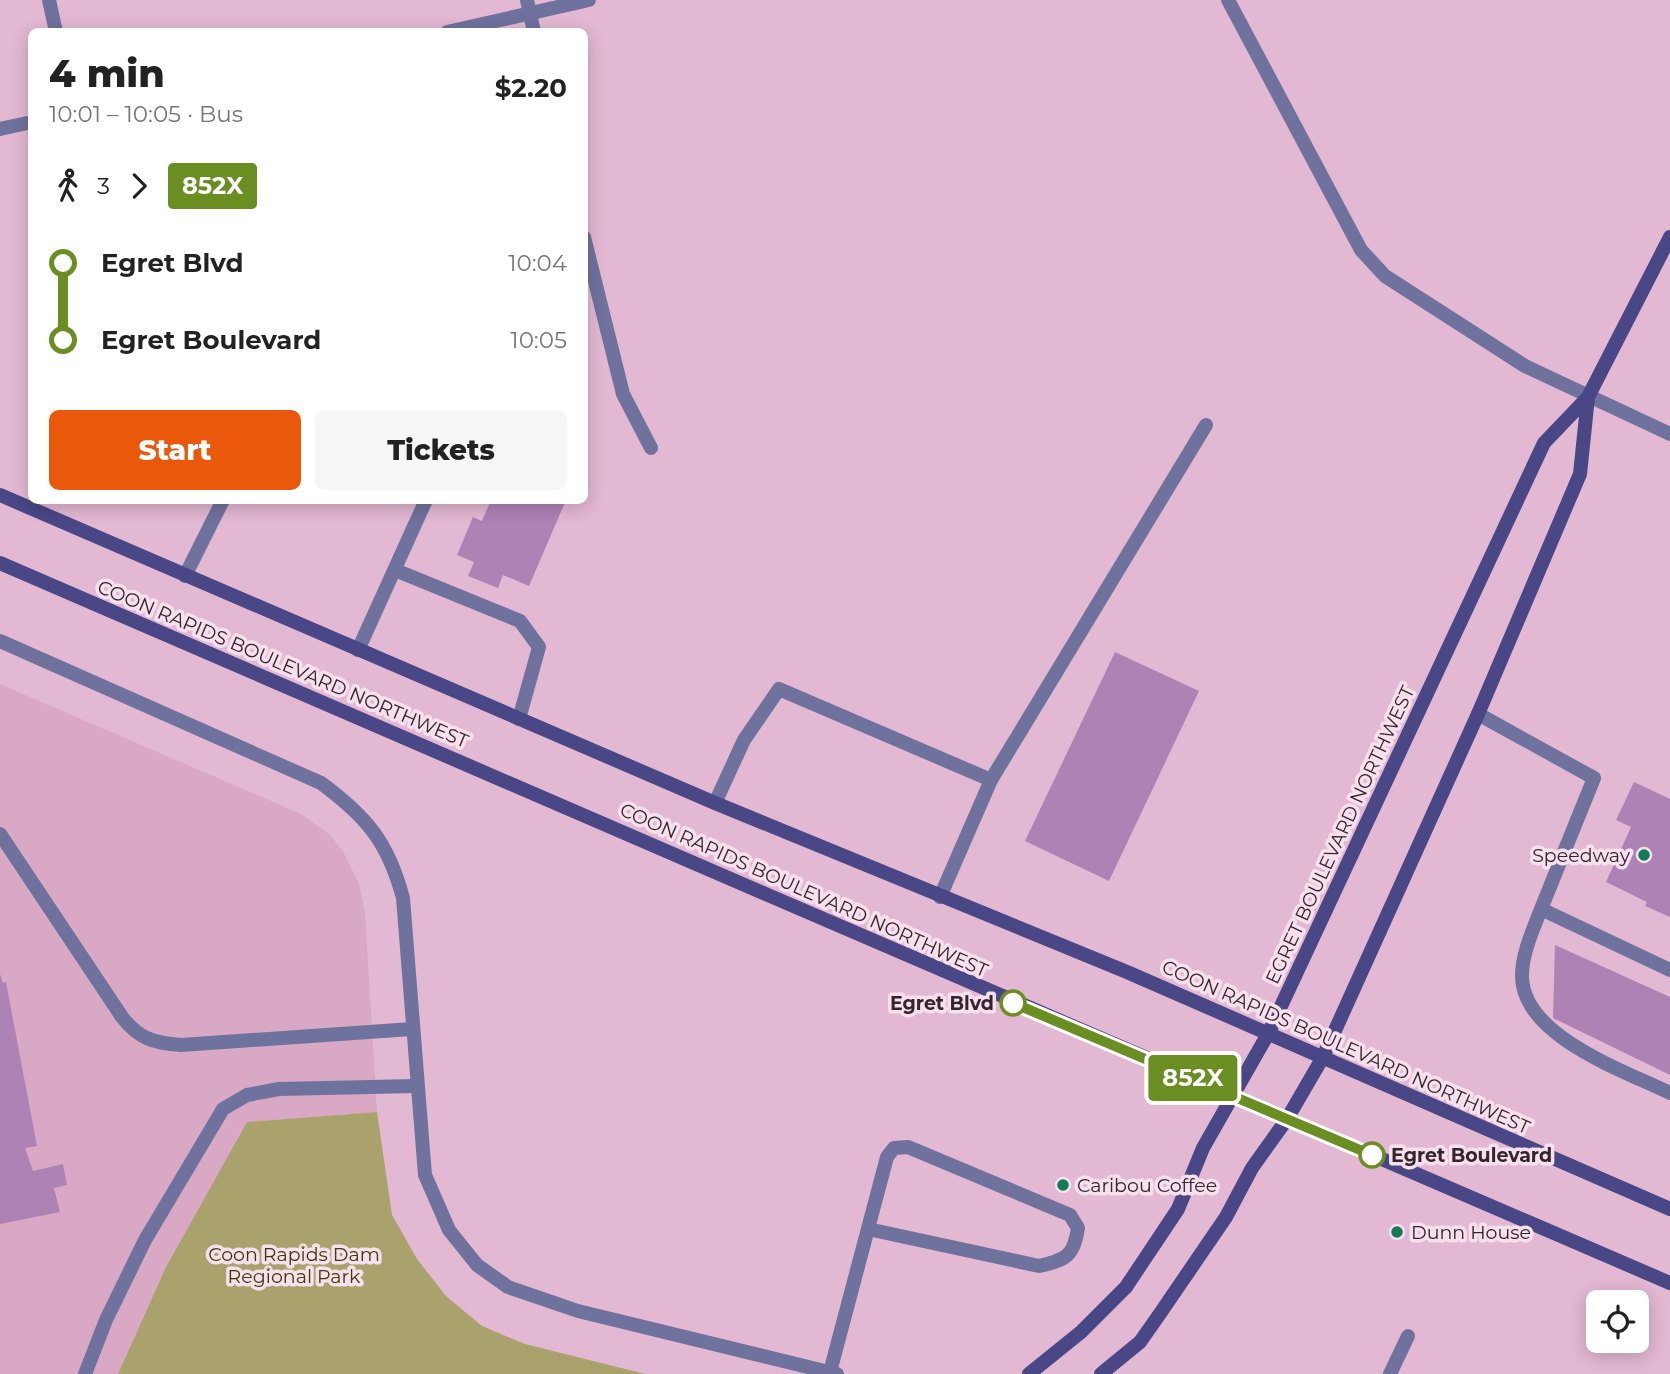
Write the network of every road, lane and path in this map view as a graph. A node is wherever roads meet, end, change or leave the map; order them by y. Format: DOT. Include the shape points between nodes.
graph roads {
  1 [pos="49,0"];
  2 [pos="589,0"];
  3 [pos="1228,0"];
  4 [pos="528,7"];
  5 [pos="55,28"];
  6 [pos="469,28"];
  7 [pos="533,28"];
  8 [pos="28,123"];
  9 [pos="0,129"];
  10 [pos="1670,237"];
  11 [pos="588,253"];
  12 [pos="1588,397"];
  13 [pos="1206,425"];
  14 [pos="1670,434"];
  15 [pos="651,448"];
  16 [pos="0,495"];
  17 [pos="221,504"];
  18 [pos="424,504"];
  19 [pos="0,563"];
  20 [pos="395,570"];
  21 [pos="185,576"];
  22 [pos="0,641"];
  23 [pos="358,650"];
  24 [pos="1478,714"];
  25 [pos="519,719"];
  26 [pos="991,780"];
  27 [pos="715,803"];
  28 [pos="0,834"];
  29 [pos="940,897"];
  30 [pos="1541,909"];
  31 [pos="1670,970"];
  32 [pos="412,1029"];
  33 [pos="1269,1034"];
  34 [pos="1323,1057"];
  35 [pos="416,1086"];
  36 [pos="1670,1093"];
  37 [pos="1233,1096"];
  38 [pos="1287,1119"];
  39 [pos="1670,1209"];
  40 [pos="868,1229"];
  41 [pos="1670,1283"];
  42 [pos="1408,1336"];
  43 [pos="834,1373"];
  44 [pos="85,1374"];
  45 [pos="1030,1374"];
  46 [pos="1101,1374"];
  47 [pos="1390,1374"];
  1 -- 5 [label="street"];
  2 -- 4 [label="street"];
  3 -- 12 [label="street" via="1372,264 1525,366"];
  4 -- 6 [label="street"];
  4 -- 7 [label="street"];
  8 -- 9 [label="street"];
  10 -- 12 [label="main road, EGRET BOULEVARD NORTHWEST"];
  11 -- 15 [label="street" via="623,394"];
  12 -- 14 [label="street"];
  12 -- 24 [label="main road, EGRET BOULEVARD NORTHWEST" via="1580,474"];
  12 -- 33 [label="main road, EGRET BOULEVARD NORTHWEST" via="1544,443"];
  13 -- 26 [label="street"];
  16 -- 21 [label="main road, COON RAPIDS BOULEVARD NORTHWEST"];
  17 -- 21 [label="street"];
  18 -- 20 [label="street"];
  19 -- 37 [label="main road, COON RAPIDS BOULEVARD NORTHWEST"];
  20 -- 23 [label="street"];
  20 -- 25 [label="street" via="520,621 539,647"];
  21 -- 23 [label="main road, COON RAPIDS BOULEVARD NORTHWEST"];
  22 -- 32 [label="street" via="321,783 350,805 377,833 394,864 403,898"];
  23 -- 25 [label="main road, COON RAPIDS BOULEVARD NORTHWEST"];
  24 -- 30 [label="street" via="1594,778"];
  24 -- 34 [label="main road, EGRET BOULEVARD NORTHWEST"];
  25 -- 27 [label="main road, COON RAPIDS BOULEVARD NORTHWEST"];
  26 -- 27 [label="street" via="779,690 744,740"];
  26 -- 29 [label="street"];
  27 -- 29 [label="main road, COON RAPIDS BOULEVARD NORTHWEST"];
  28 -- 32 [label="street" via="122,1017 133,1032 150,1042 181,1045"];
  29 -- 33 [label="main road, COON RAPIDS BOULEVARD NORTHWEST"];
  30 -- 31 [label="street"];
  30 -- 36 [label="street" via="1521,977 1532,1008 1562,1040"];
  32 -- 35 [label="street"];
  33 -- 34 [label="main road, COON RAPIDS BOULEVARD NORTHWEST"];
  33 -- 37 [label="main road, EGRET BOULEVARD NORTHWEST"];
  34 -- 38 [label="main road, EGRET BOULEVARD NORTHWEST"];
  34 -- 39 [label="main road, COON RAPIDS BOULEVARD NORTHWEST"];
  35 -- 43 [label="street" via="425,1175 432,1198 449,1230 491,1277 523,1294 578,1311"];
  35 -- 44 [label="street" via="279,1089 247,1095 222,1109 145,1240"];
  37 -- 38 [label="main road, COON RAPIDS BOULEVARD NORTHWEST"];
  37 -- 45 [label="main road, EGRET BOULEVARD NORTHWEST" via="1203,1148 1178,1209 1126,1287"];
  38 -- 41 [label="main road, COON RAPIDS BOULEVARD NORTHWEST"];
  38 -- 46 [label="main road, EGRET BOULEVARD NORTHWEST" via="1140,1342"];
  40 -- 40 [label="street" via="887,1157 894,1148 908,1147 1070,1215 1078,1228 1075,1247 1060,1262 1039,1266"];
  40 -- 43 [label="street"];
  42 -- 47 [label="street"];
}
